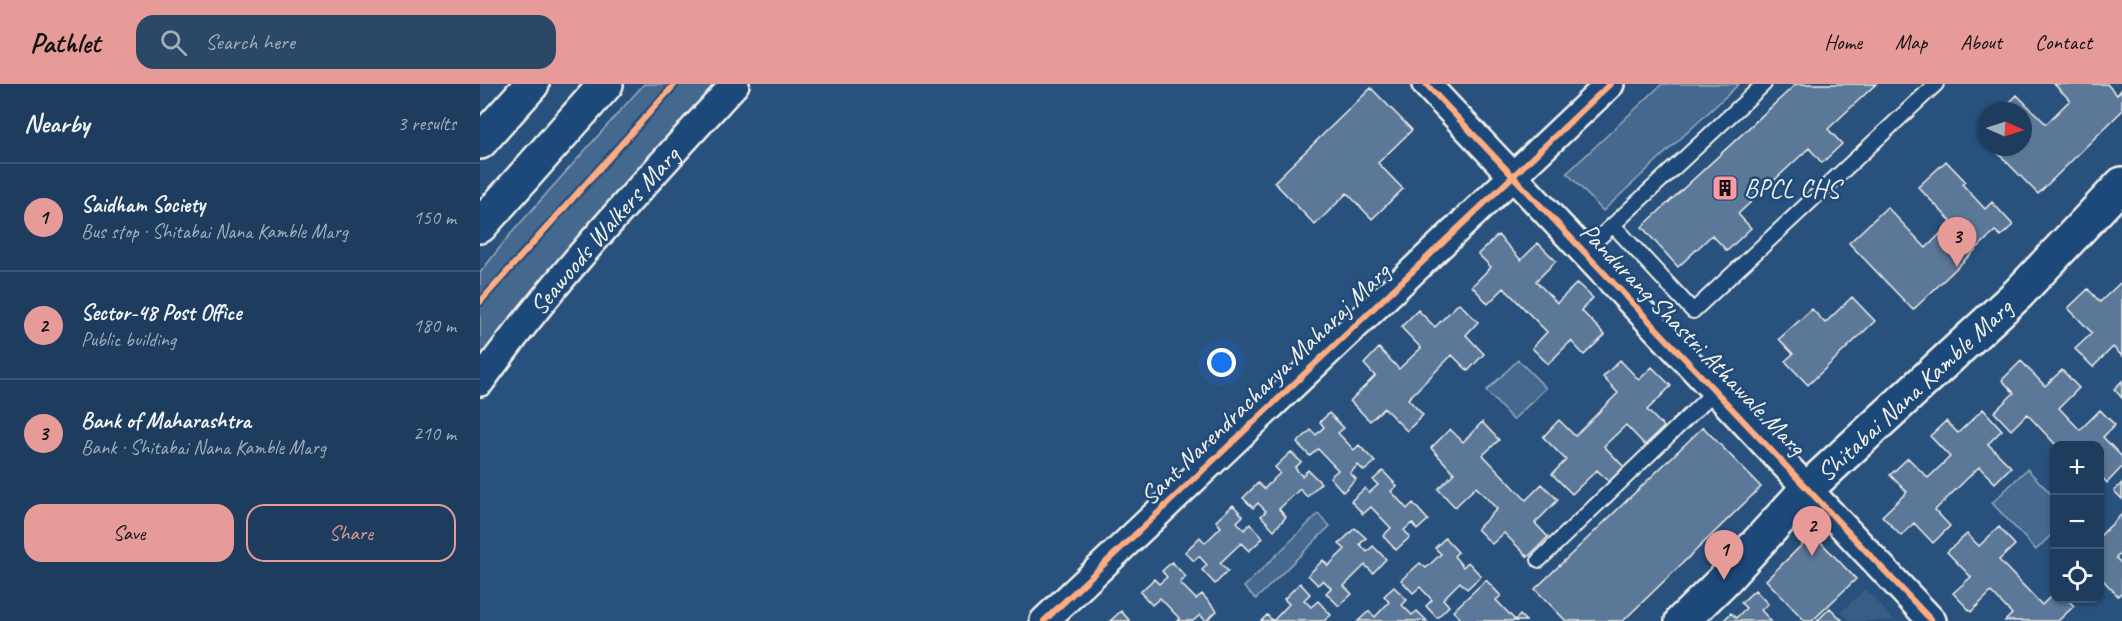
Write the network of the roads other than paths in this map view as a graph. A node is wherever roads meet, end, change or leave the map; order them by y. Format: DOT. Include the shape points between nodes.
graph roads {
  1 [pos="532,84"];
  2 [pos="606,84"];
  3 [pos="735,84"];
  4 [pos="1426,84"];
  5 [pos="1610,84"];
  6 [pos="1764,84"];
  7 [pos="1936,84"];
  8 [pos="480,142"];
  9 [pos="1512,176"];
  10 [pos="2122,184"];
  11 [pos="1613,225"];
  12 [pos="480,226"];
  13 [pos="1584,252"];
  14 [pos="480,382"];
  15 [pos="1715,391"];
  16 [pos="1808,488"];
  17 [pos="1539,560"];
  18 [pos="1044,621"];
  19 [pos="1682,621"];
  20 [pos="1932,621"];
  1 -- 8 [label="street"];
  2 -- 12 [label="street"];
  3 -- 14 [label="street, Seawoods Walkers Marg" via="619,211 514,335"];
  4 -- 9 [label="street, Pandurang Shastri Athawale Marg"];
  5 -- 9 [label="street, Sant Narendracharya Maharaj Marg"];
  6 -- 11 [label="lane"];
  7 -- 11 [label="lane" via="1693,311"];
  9 -- 13 [label="street, Pandurang Shastri Athawale Marg"];
  9 -- 18 [label="street, Sant Narendracharya Maharaj Marg"];
  10 -- 16 [label="street, Shitabai Nana Kamble Marg" via="2018,294"];
  11 -- 13 [label="lane"];
  13 -- 15 [label="street, Pandurang Shastri Athawale Marg"];
  15 -- 16 [label="street, Pandurang Shastri Athawale Marg"];
  15 -- 17 [label="lane"];
  16 -- 19 [label="street, Shitabai Nana Kamble Marg"];
  16 -- 20 [label="street, Pandurang Shastri Athawale Marg"];
}
